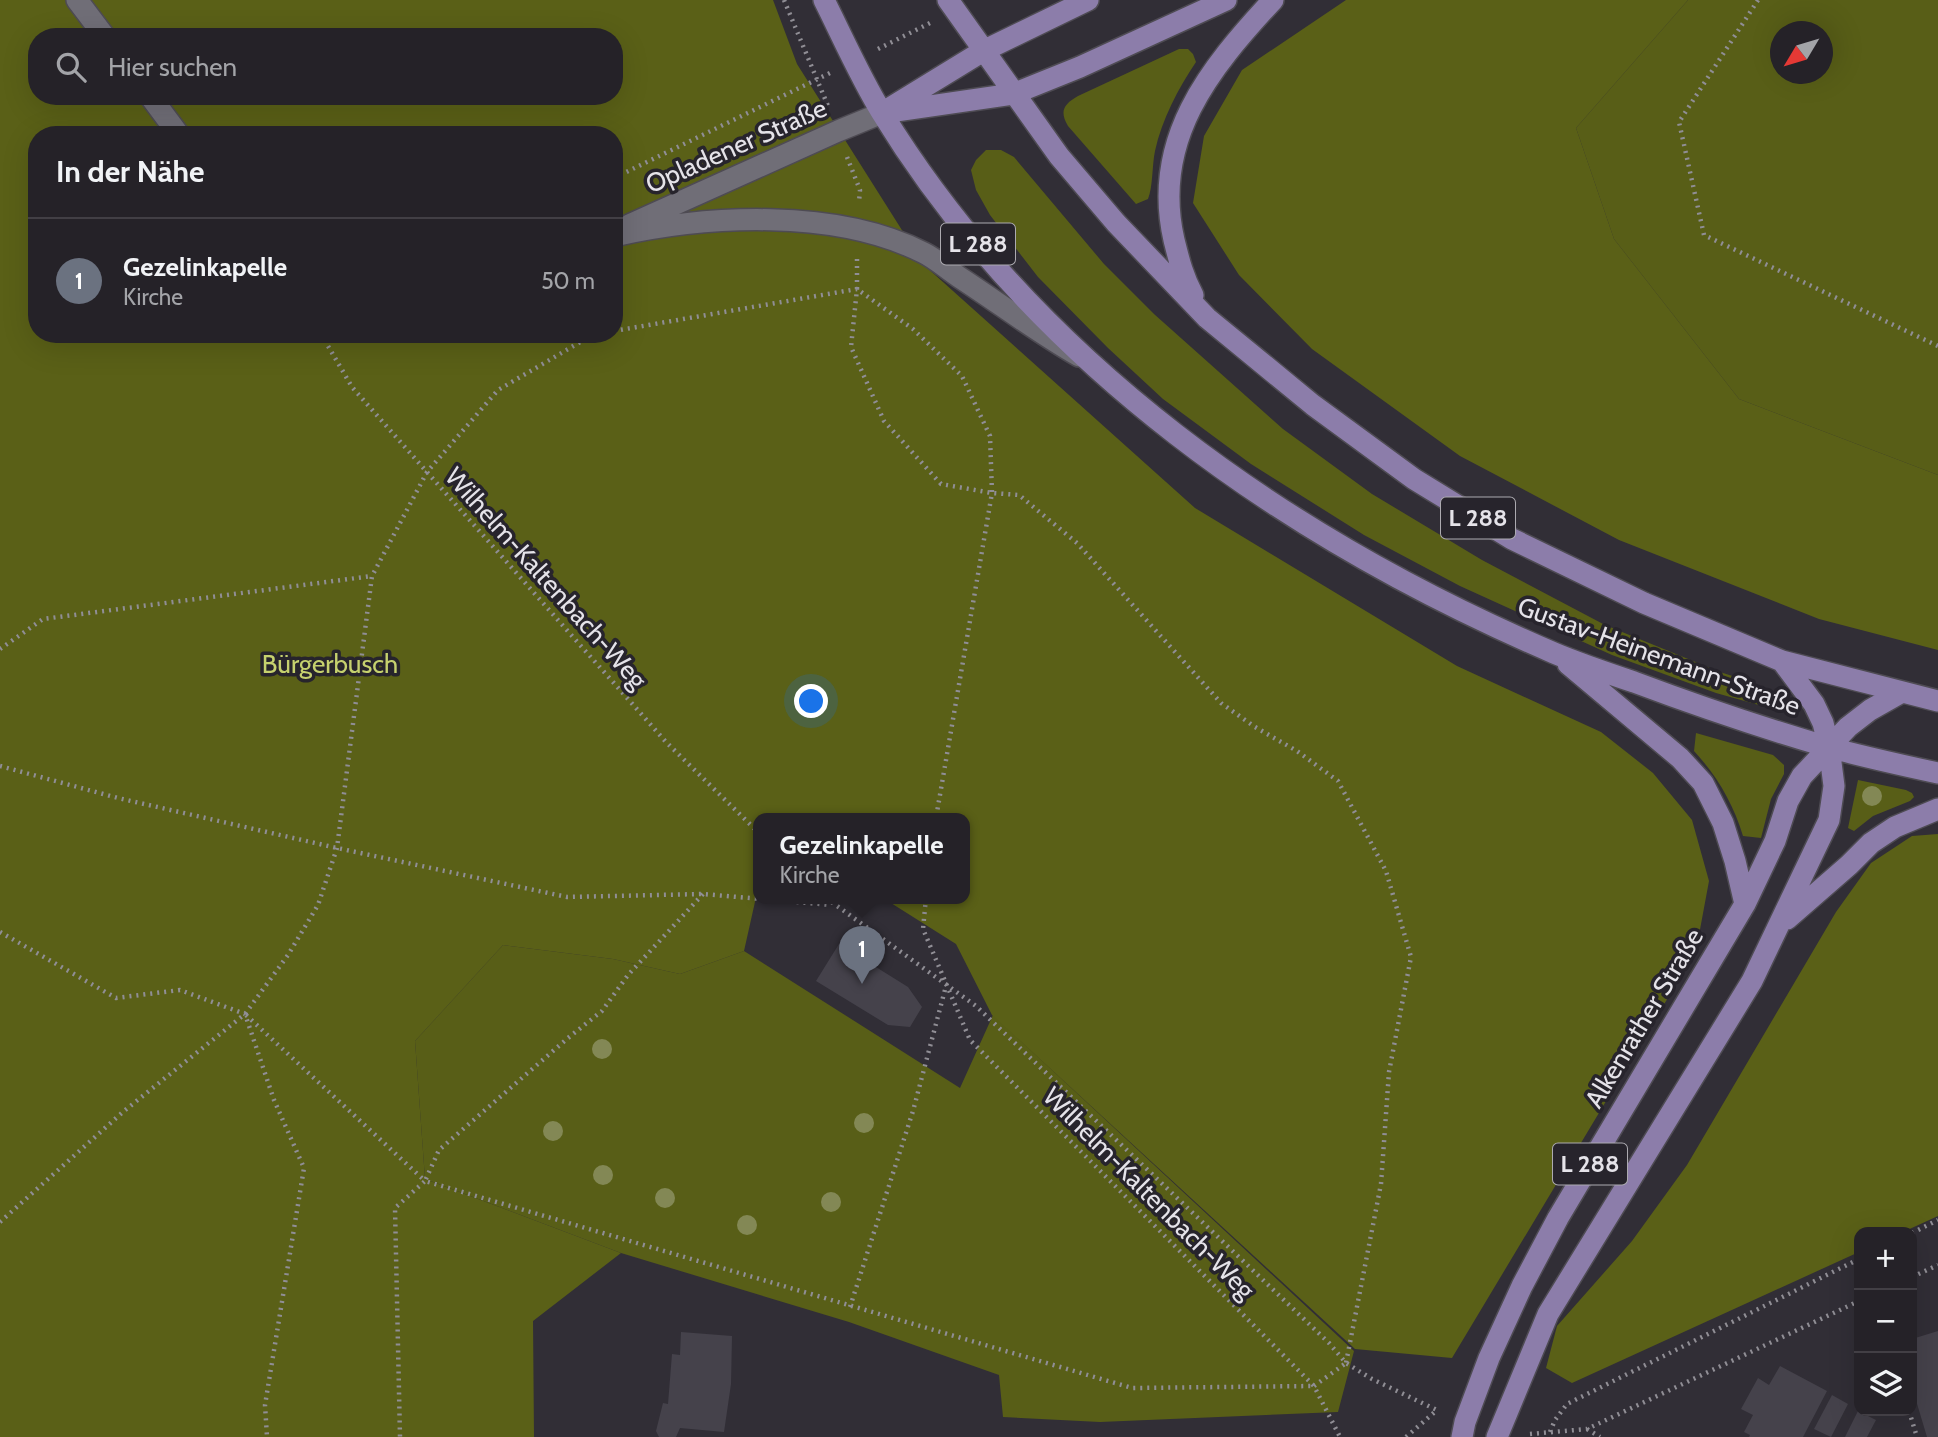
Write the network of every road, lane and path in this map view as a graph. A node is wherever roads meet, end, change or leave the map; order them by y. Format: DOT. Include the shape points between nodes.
graph roads {
  1 [pos="77,0"];
  2 [pos="824,0"];
  3 [pos="1088,0"];
  4 [pos="1226,0"];
  5 [pos="1273,0"];
  6 [pos="1758,0"];
  7 [pos="951,5"];
  8 [pos="98,28"];
  9 [pos="983,51"];
  10 [pos="854,61"];
  11 [pos="1013,94"];
  12 [pos="157,105"];
  13 [pos="882,113"];
  14 [pos="173,126"];
  15 [pos="623,174"];
  16 [pos="623,230"];
  17 [pos="858,231"];
  18 [pos="623,233"];
  19 [pos="857,289"];
  20 [pos="1207,318"];
  21 [pos="623,329"];
  22 [pos="326,343"];
  23 [pos="579,343"];
  24 [pos="1938,346"];
  25 [pos="1089,362"];
  26 [pos="427,472"];
  27 [pos="992,493"];
  28 [pos="372,576"];
  29 [pos="0,649"];
  30 [pos="1556,654"];
  31 [pos="1783,661"];
  32 [pos="1900,693"];
  33 [pos="1938,701"];
  34 [pos="1829,747"];
  35 [pos="0,766"];
  36 [pos="1938,774"];
  37 [pos="1938,809"];
  38 [pos="937,813"];
  39 [pos="753,827"];
  40 [pos="337,848"];
  41 [pos="703,894"];
  42 [pos="753,898"];
  43 [pos="820,904"];
  44 [pos="925,904"];
  45 [pos="1745,904"];
  46 [pos="832,905"];
  47 [pos="1780,925"];
  48 [pos="0,932"];
  49 [pos="946,986"];
  50 [pos="245,1014"];
  51 [pos="425,1181"];
  52 [pos="1938,1220"];
  53 [pos="0,1222"];
  54 [pos="1917,1230"];
  55 [pos="1854,1261"];
  56 [pos="1938,1265"];
  57 [pos="1917,1275"];
  58 [pos="1854,1303"];
  59 [pos="850,1307"];
  60 [pos="1346,1363"];
  61 [pos="1314,1386"];
  62 [pos="1437,1410"];
  63 [pos="1911,1416"];
  64 [pos="1463,1429"];
  65 [pos="1587,1429"];
  66 [pos="267,1437"];
  67 [pos="400,1437"];
  68 [pos="1340,1437"];
  69 [pos="1406,1437"];
  70 [pos="1497,1437"];
  71 [pos="1600,1437"];
  72 [pos="1917,1437"];
  1 -- 8 [label="street"];
  2 -- 10 [label="main road, L 288"];
  3 -- 9 [label="main road"];
  4 -- 11 [label="main road"];
  5 -- 20 [label="main road" via="1222,60 1189,109 1170,164 1169,217 1183,278"];
  6 -- 24 [label="path" via="1679,122 1704,235"];
  7 -- 9 [label="main road, L 288"];
  7 -- 10 [label="path"];
  9 -- 11 [label="main road, Gustav-Heinemann-Straße / L 288"];
  9 -- 13 [label="main road"];
  10 -- 13 [label="main road, L 288"];
  10 -- 15 [label="path"];
  11 -- 13 [label="main road"];
  11 -- 20 [label="main road, Gustav-Heinemann-Straße / L 288" via="1116,223"];
  12 -- 14 [label="street"];
  13 -- 16 [label="street, Opladener Straße"];
  13 -- 25 [label="main road, Gustav-Heinemann-Straße / L 288" via="950,211 1029,302"];
  17 -- 18 [label="street, Opladener Straße" via="790,220 742,220"];
  17 -- 19 [label="path"];
  17 -- 25 [label="street, Opladener Straße" via="924,253"];
  19 -- 21 [label="path"];
  19 -- 27 [label="path" via="913,329 962,376 990,436"];
  19 -- 27 [label="path" via="851,347 884,421 942,484"];
  20 -- 31 [label="main road, Gustav-Heinemann-Straße / L 288" via="1313,405 1414,479 1512,539 1644,603"];
  22 -- 26 [label="path, Wilhelm-Kaltenbach-Weg" via="352,387"];
  23 -- 26 [label="path" via="498,390"];
  25 -- 30 [label="main road, Gustav-Heinemann-Straße / L 288" via="1162,425 1352,553"];
  26 -- 28 [label="path"];
  26 -- 39 [label="path, Wilhelm-Kaltenbach-Weg" via="666,742"];
  27 -- 38 [label="path"];
  27 -- 60 [label="path" via="1020,495 1077,543 1221,703 1338,781 1386,871 1411,957 1389,1072 1381,1184"];
  28 -- 29 [label="path" via="43,619"];
  28 -- 40 [label="path"];
  30 -- 34 [label="main road, Gustav-Heinemann-Straße / L 288"];
  30 -- 45 [label="main road, L 288" via="1680,758 1703,783 1723,823"];
  31 -- 32 [label="main road, Gustav-Heinemann-Straße"];
  31 -- 34 [label="main road, L 288" via="1814,704"];
  32 -- 33 [label="main road, Gustav-Heinemann-Straße"];
  32 -- 34 [label="main road, Alkenrather Straße / L 288" via="1870,710"];
  34 -- 36 [label="main road, Gustav-Heinemann-Straße"];
  34 -- 45 [label="main road, Alkenrather Straße / L 288" via="1802,776 1788,801"];
  34 -- 47 [label="main road, L 288" via="1834,786 1829,820"];
  35 -- 40 [label="path"];
  37 -- 47 [label="main road" via="1871,843"];
  40 -- 41 [label="path" via="567,897"];
  40 -- 50 [label="path" via="318,905"];
  41 -- 42 [label="path"];
  41 -- 51 [label="path" via="628,975 602,1011 439,1150"];
  43 -- 46 [label="path"];
  44 -- 49 [label="path" via="923,929"];
  45 -- 64 [label="main road, Alkenrather Straße / L 288" via="1558,1218 1489,1359"];
  46 -- 49 [label="path, Wilhelm-Kaltenbach-Weg"];
  47 -- 70 [label="main road, L 288" via="1752,981 1548,1314"];
  48 -- 50 [label="path" via="116,998 180,990"];
  49 -- 59 [label="path" via="913,1111"];
  49 -- 60 [label="path, Wilhelm-Kaltenbach-Weg" via="976,1006"];
  49 -- 61 [label="path, Wilhelm-Kaltenbach-Weg" via="970,1040"];
  50 -- 51 [label="path"];
  50 -- 53 [label="path" via="124,1111"];
  50 -- 66 [label="path" via="274,1100 304,1168 265,1405"];
  51 -- 59 [label="path"];
  51 -- 67 [label="path" via="395,1208"];
  52 -- 54 [label="path"];
  55 -- 65 [label="path" via="1567,1404 1550,1432"];
  56 -- 57 [label="path"];
  58 -- 65 [label="path"];
  59 -- 61 [label="path" via="1132,1388"];
  60 -- 61 [label="path"];
  60 -- 62 [label="path, Wilhelm-Kaltenbach-Weg"];
  61 -- 68 [label="path, Wilhelm-Kaltenbach-Weg"];
  62 -- 64 [label="path, Wilhelm-Kaltenbach-Weg"];
  62 -- 69 [label="path"];
  63 -- 72 [label="path"];
  65 -- 71 [label="path"];
}
